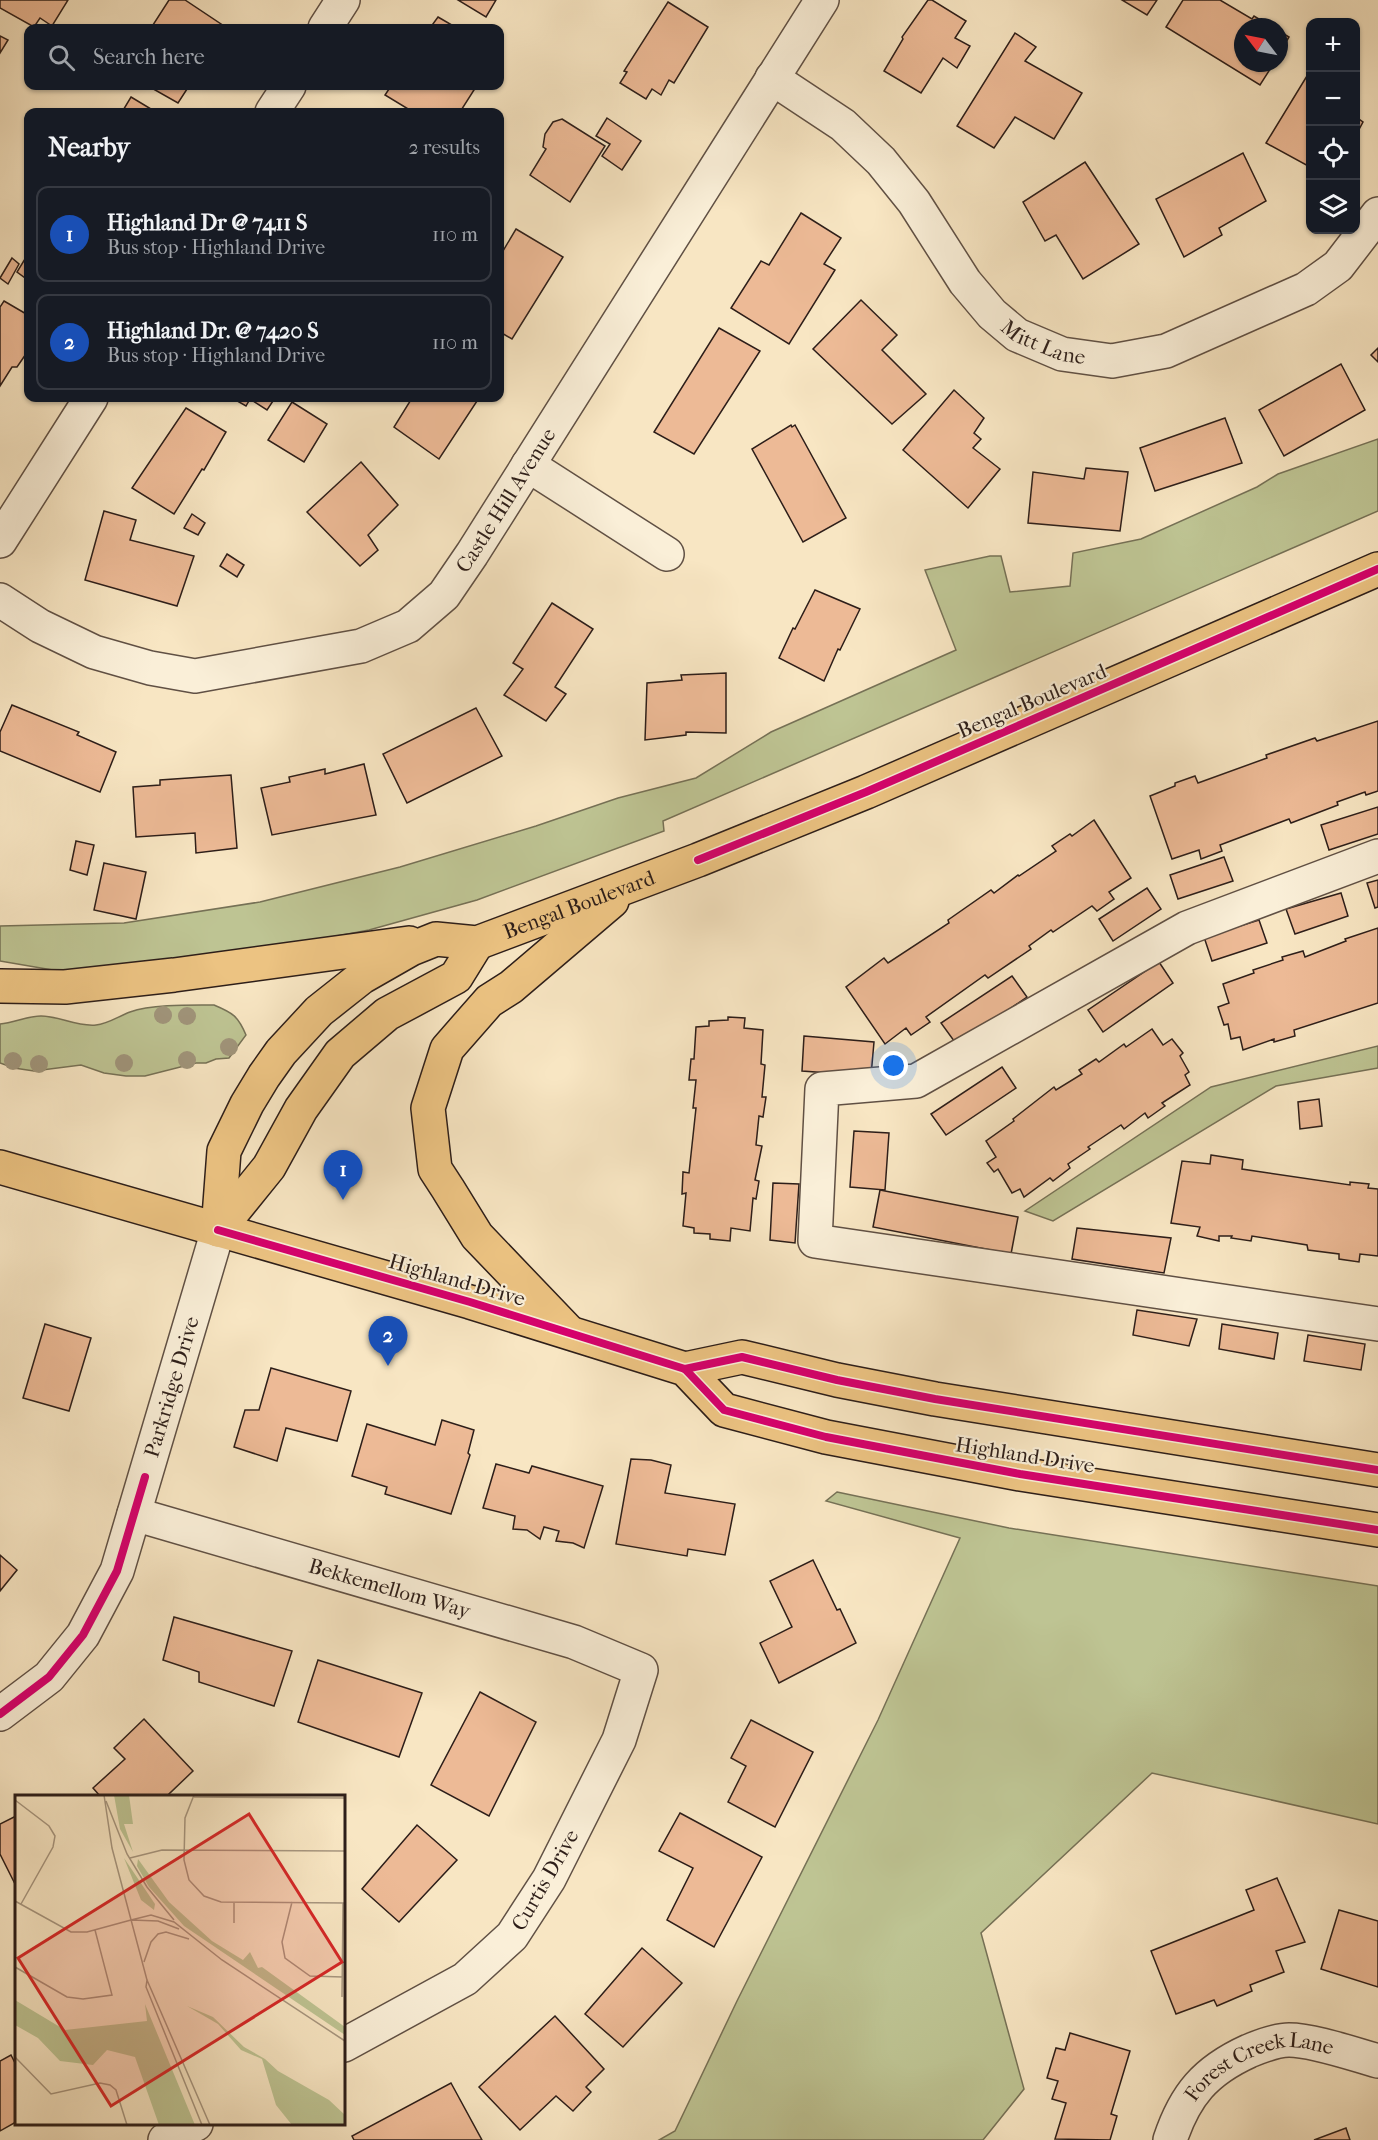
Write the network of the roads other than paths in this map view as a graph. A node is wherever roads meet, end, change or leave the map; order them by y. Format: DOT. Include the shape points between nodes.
graph roads {
  1 [pos="343,0"];
  2 [pos="822,0"];
  3 [pos="328,24"];
  4 [pos="772,78"];
  5 [pos="286,90"];
  6 [pos="275,108"];
  7 [pos="1378,214"];
  8 [pos="88,402"];
  9 [pos="528,465"];
  10 [pos="0,540"];
  11 [pos="667,554"];
  12 [pos="1378,568"];
  13 [pos="0,600"];
  14 [pos="1378,856"];
  15 [pos="630,886"];
  16 [pos="436,939"];
  17 [pos="477,943"];
  18 [pos="0,986"];
  19 [pos="0,1167"];
  20 [pos="218,1230"];
  21 [pos="1378,1324"];
  22 [pos="567,1331"];
  23 [pos="685,1369"];
  24 [pos="1378,1470"];
  25 [pos="134,1514"];
  26 [pos="1378,1530"];
  27 [pos="641,1670"];
  28 [pos="0,1714"];
  29 [pos="345,2044"];
  30 [pos="1378,2061"];
  31 [pos="194,2125"];
  32 [pos="165,2140"];
  33 [pos="1170,2140"];
  1 -- 3 [label="street"];
  2 -- 4 [label="street, Castle Hill Avenue"];
  4 -- 7 [label="street, Mitt Lane" via="843,125 881,161 914,202 965,282 992,314 1017,334 1062,354 1112,361 1166,351 1306,289 1338,266"];
  4 -- 9 [label="street, Castle Hill Avenue"];
  5 -- 6 [label="street"];
  8 -- 10 [label="street"];
  9 -- 11 [label="street"];
  9 -- 13 [label="street, Castle Hill Avenue" via="444,595 408,626 361,646 195,676 94,652 40,626"];
  12 -- 15 [label="main road, Bengal Boulevard" via="866,792"];
  14 -- 21 [label="street" via="1187,928 916,1081 822,1089 816,1241"];
  15 -- 17 [label="main road, Bengal Boulevard"];
  15 -- 22 [label="main road" via="511,987 489,1001 447,1049 428,1108 435,1169 448,1190 477,1236"];
  16 -- 17 [label="main road, Bengal Boulevard"];
  16 -- 18 [label="main road" via="65,987"];
  16 -- 20 [label="main road, Bengal Boulevard" via="362,977 319,1011 281,1052 247,1104 224,1151"];
  17 -- 20 [label="main road, Bengal Boulevard" via="456,977 387,1014 340,1054 301,1109 269,1167"];
  19 -- 20 [label="main road, Highland Drive"];
  20 -- 22 [label="main road, Highland Drive"];
  20 -- 25 [label="street, Parkridge Drive"];
  22 -- 23 [label="main road, Highland Drive"];
  23 -- 24 [label="main road, Highland Drive" via="742,1357 945,1401"];
  23 -- 26 [label="main road, Highland Drive" via="724,1410 826,1437 1020,1474"];
  25 -- 27 [label="street, Bekkemellom Way" via="574,1642"];
  25 -- 28 [label="street, Parkridge Drive" via="117,1571 83,1635 49,1677"];
  27 -- 29 [label="street, Curtis Drive" via="619,1740 549,1879 512,1936 465,1979"];
  30 -- 33 [label="street, Forest Creek Lane" via="1288,2040 1261,2045 1231,2059 1195,2088 1178,2116"];
  31 -- 32 [label="street"];
}
